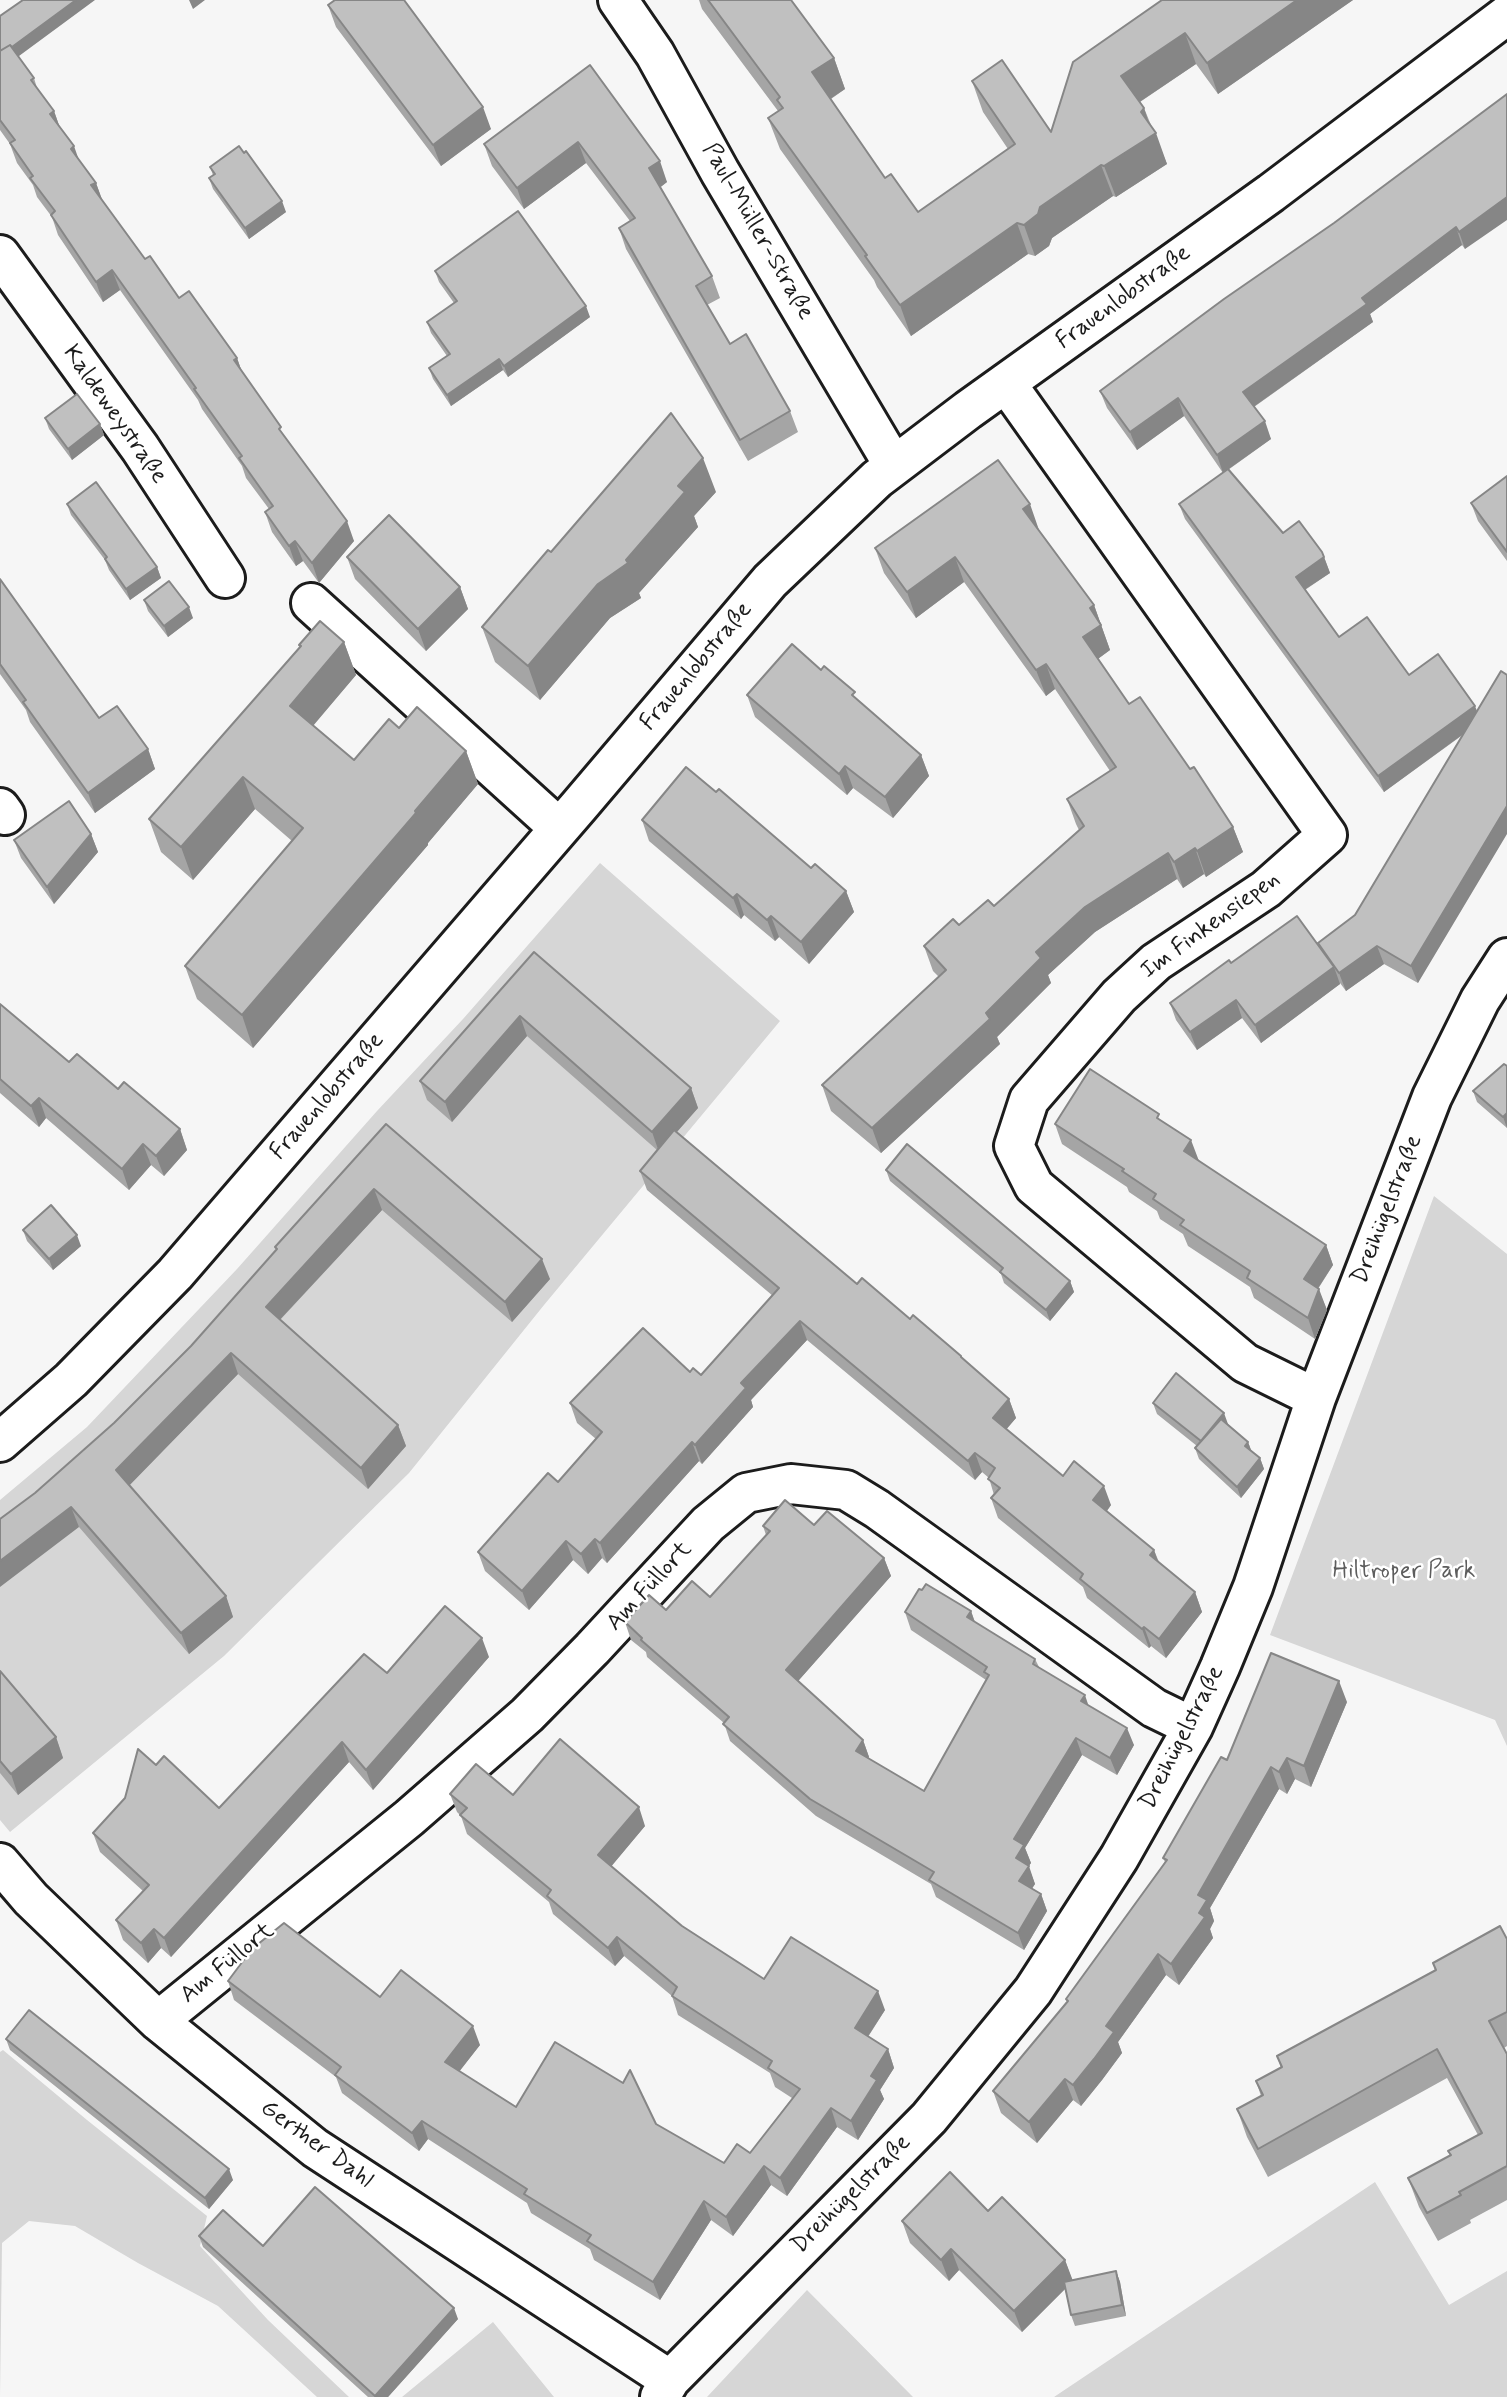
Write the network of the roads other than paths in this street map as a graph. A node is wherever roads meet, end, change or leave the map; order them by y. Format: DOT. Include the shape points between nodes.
graph roads {
  1 [pos="618,0"];
  2 [pos="1507,15"];
  3 [pos="0,254"];
  4 [pos="1006,383"];
  5 [pos="894,466"];
  6 [pos="225,578"];
  7 [pos="311,603"];
  8 [pos="559,828"];
  9 [pos="1507,958"];
  10 [pos="1316,1398"];
  11 [pos="0,1442"];
  12 [pos="1193,1727"];
  13 [pos="0,1863"];
  14 [pos="158,2021"];
  15 [pos="665,2388"];
  1 -- 5 [label="street, Paul-Müller-Straße"];
  2 -- 4 [label="street, Frauenlobstraße" via="1271,193"];
  3 -- 6 [label="street, Kaldeweystraße" via="140,448"];
  4 -- 5 [label="street, Frauenlobstraße"];
  4 -- 10 [label="street, Im Finkensiepen" via="1328,835 1266,889 1156,962 1119,996 1029,1100 1014,1146 1034,1186 1245,1363"];
  5 -- 8 [label="street, Frauenlobstraße" via="770,581"];
  7 -- 8 [label="street"];
  8 -- 11 [label="street, Frauenlobstraße" via="150,1301"];
  9 -- 10 [label="street, Dreihügelstraße" via="1480,1000 1432,1097"];
  10 -- 12 [label="street, Dreihügelstraße" via="1253,1587"];
  12 -- 14 [label="street, Am Füllort" via="1154,1708 846,1490 791,1484 746,1493 708,1524 527,1716"];
  12 -- 15 [label="street, Dreihügelstraße" via="1119,1858 1033,1991 929,2118"];
  13 -- 14 [label="street, Gerther Dahl"];
  14 -- 15 [label="street, Gerther Dahl" via="315,2148"];
}
